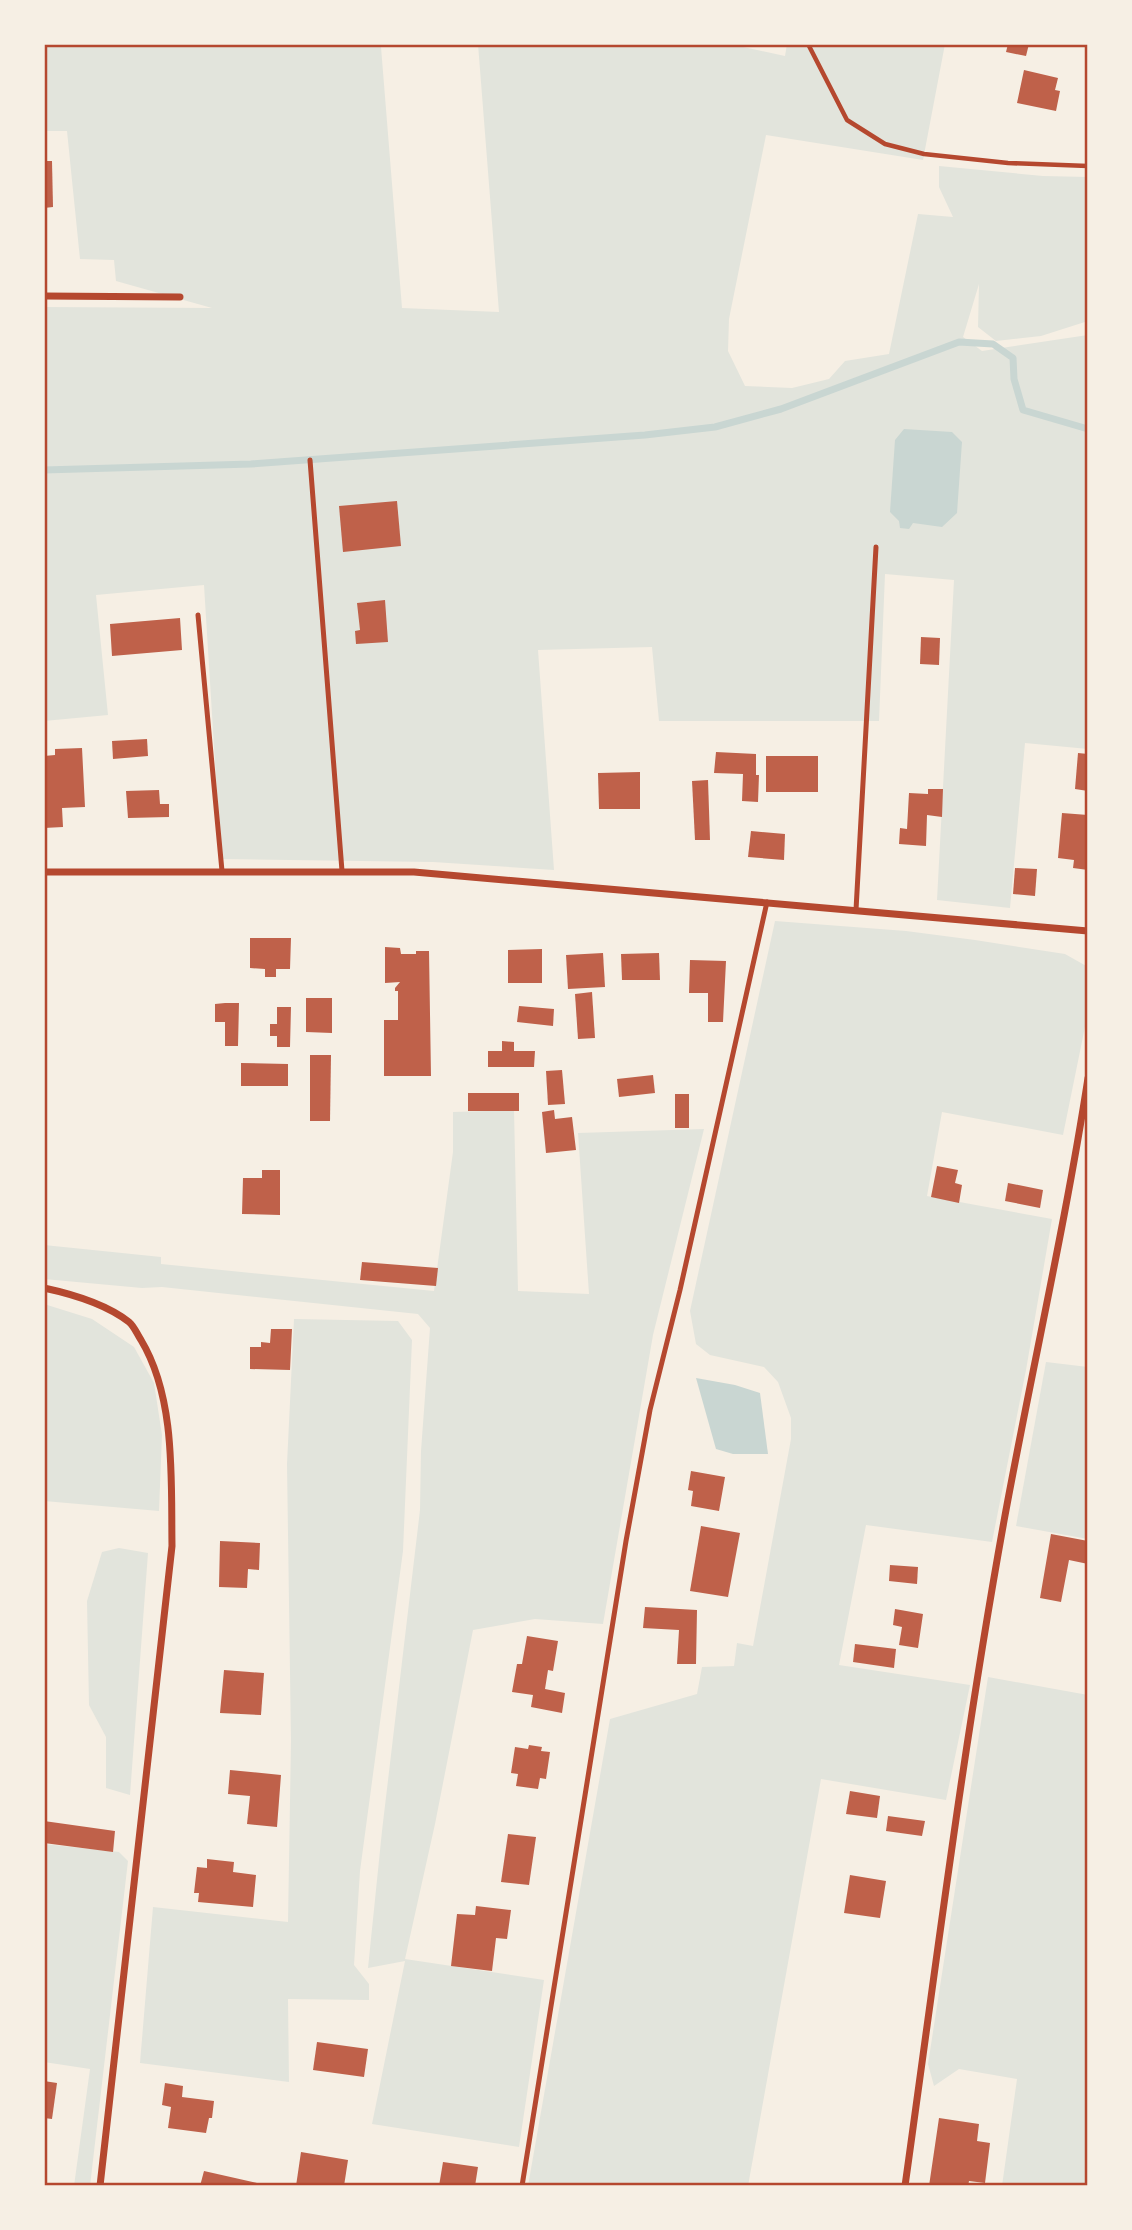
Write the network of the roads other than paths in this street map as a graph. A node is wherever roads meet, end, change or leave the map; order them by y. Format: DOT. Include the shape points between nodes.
graph roads {
  1 [pos="44,296"];
  2 [pos="180,297"];
  3 [pos="310,460"];
  4 [pos="876,547"];
  5 [pos="198,615"];
  6 [pos="222,871"];
  7 [pos="342,871"];
  8 [pos="44,872"];
  9 [pos="766,902"];
  10 [pos="856,911"];
  11 [pos="1088,931"];
  12 [pos="1088,1077"];
  13 [pos="44,1289"];
  14 [pos="100,2186"];
  15 [pos="523,2186"];
  16 [pos="905,2186"];
  1 -- 2 [label="street"];
  3 -- 7 [label="lane"];
  4 -- 10 [label="lane"];
  5 -- 6 [label="lane"];
  6 -- 7 [label="street"];
  6 -- 8 [label="street"];
  7 -- 9 [label="street" via="414,872"];
  9 -- 10 [label="street"];
  9 -- 15 [label="lane" via="650,1409"];
  10 -- 11 [label="street"];
  12 -- 16 [label="street" via="1002,1535"];
  13 -- 14 [label="street" via="64,1292 131,1323 163,1389 170,1468 172,1546"];
}
